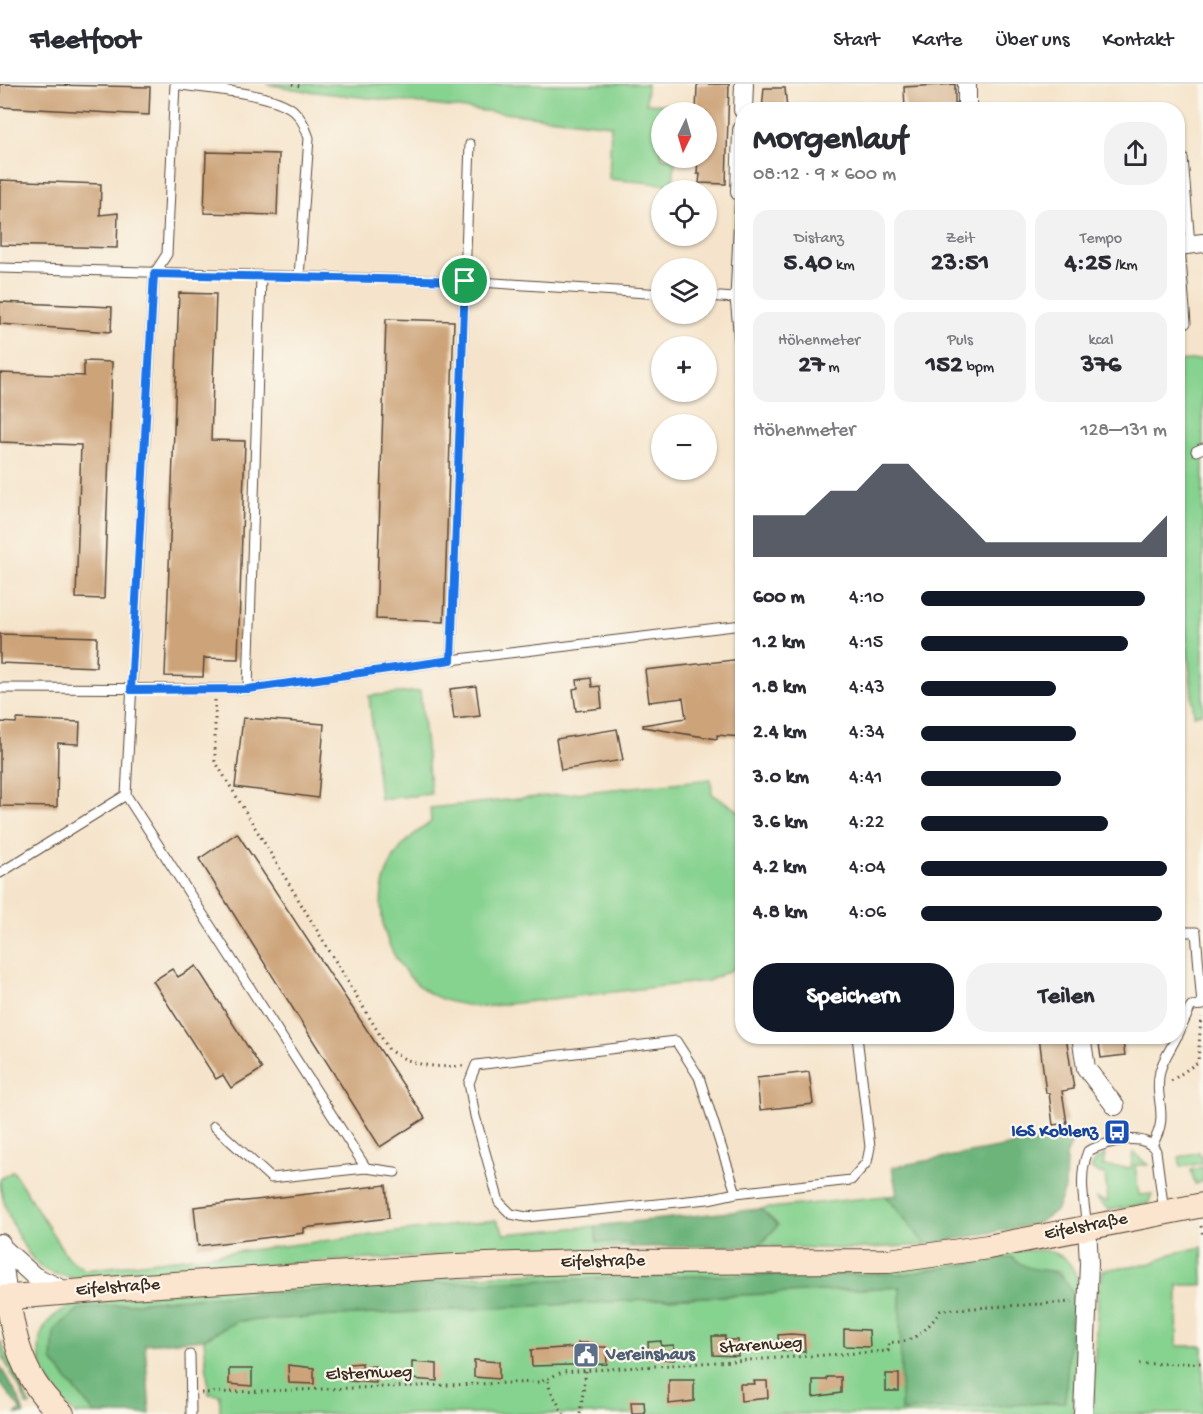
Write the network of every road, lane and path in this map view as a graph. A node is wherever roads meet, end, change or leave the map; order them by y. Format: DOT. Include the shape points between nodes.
graph roads {
  1 [pos="292,84"];
  2 [pos="744,84"];
  3 [pos="967,84"];
  4 [pos="300,86"];
  5 [pos="743,102"];
  6 [pos="967,102"];
  7 [pos="470,144"];
  8 [pos="1185,193"];
  9 [pos="1188,245"];
  10 [pos="0,268"];
  11 [pos="154,274"];
  12 [pos="261,276"];
  13 [pos="299,277"];
  14 [pos="465,281"];
  15 [pos="651,293"];
  16 [pos="717,297"];
  17 [pos="735,298"];
  18 [pos="1186,322"];
  19 [pos="735,626"];
  20 [pos="451,660"];
  21 [pos="0,688"];
  22 [pos="214,689"];
  23 [pos="248,689"];
  24 [pos="131,690"];
  25 [pos="126,795"];
  26 [pos="0,873"];
  27 [pos="1185,932"];
  28 [pos="1203,1005"];
  29 [pos="1185,1019"];
  30 [pos="858,1044"];
  31 [pos="1082,1044"];
  32 [pos="1173,1044"];
  33 [pos="476,1065"];
  34 [pos="1159,1087"];
  35 [pos="1115,1106"];
  36 [pos="214,1126"];
  37 [pos="1152,1145"];
  38 [pos="366,1168"];
  39 [pos="395,1172"];
  40 [pos="736,1193"];
  41 [pos="1203,1205"];
  42 [pos="1164,1212"];
  43 [pos="1087,1227"];
  44 [pos="1,1242"];
  45 [pos="68,1292"];
  46 [pos="4,1298"];
  47 [pos="1087,1299"];
  48 [pos="189,1355"];
  49 [pos="1139,1364"];
  50 [pos="1203,1364"];
  51 [pos="586,1371"];
  52 [pos="548,1381"];
  53 [pos="190,1393"];
  54 [pos="56,1412"];
  55 [pos="191,1414"];
  56 [pos="564,1414"];
  57 [pos="580,1414"];
  58 [pos="1083,1414"];
  1 -- 4 [label="path"];
  2 -- 5 [label="street"];
  3 -- 6 [label="street"];
  7 -- 14 [label="lane"];
  8 -- 9 [label="lane"];
  9 -- 18 [label="lane"];
  10 -- 11 [label="lane"];
  11 -- 12 [label="lane"];
  11 -- 13 [label="lane" via="167,254 175,84 273,99 292,109 303,121 309,138"];
  11 -- 24 [label="lane"];
  12 -- 13 [label="lane"];
  12 -- 23 [label="lane"];
  13 -- 14 [label="lane"];
  14 -- 15 [label="lane"];
  14 -- 20 [label="lane"];
  16 -- 17 [label="lane"];
  19 -- 20 [label="lane"];
  20 -- 23 [label="lane"];
  21 -- 24 [label="lane"];
  22 -- 23 [label="lane"];
  22 -- 24 [label="lane"];
  22 -- 33 [label="path" via="214,761 388,1050 402,1059 428,1066"];
  24 -- 25 [label="lane"];
  25 -- 26 [label="lane"];
  25 -- 38 [label="lane"];
  27 -- 28 [label="lane" via="1196,932"];
  28 -- 29 [label="lane" via="1191,1006"];
  28 -- 34 [label="path" via="1198,1062"];
  30 -- 40 [label="lane" via="870,1147 861,1172 851,1180"];
  31 -- 35 [label="street" via="1086,1068"];
  32 -- 34 [label="lane" via="1161,1071"];
  33 -- 40 [label="lane" via="676,1041 699,1077"];
  33 -- 40 [label="lane" via="469,1083 475,1116 499,1202 511,1214 560,1213"];
  34 -- 37 [label="lane" via="1162,1120"];
  36 -- 38 [label="lane" via="271,1178"];
  37 -- 42 [label="lane"];
  37 -- 43 [label="lane" via="1134,1140 1088,1151 1081,1172"];
  38 -- 39 [label="lane"];
  41 -- 42 [label="street, Eifelstraße"];
  42 -- 43 [label="street, Eifelstraße"];
  43 -- 45 [label="street, Eifelstraße" via="889,1261 469,1266"];
  43 -- 47 [label="street"];
  44 -- 45 [label="street" via="34,1276"];
  44 -- 46 [label="street"];
  45 -- 46 [label="street, Eifelstraße"];
  46 -- 54 [label="street" via="20,1359"];
  47 -- 51 [label="path, Starenweg" via="941,1310 920,1336 889,1342 888,1351"];
  47 -- 58 [label="street"];
  48 -- 53 [label="lane"];
  49 -- 50 [label="path"];
  51 -- 52 [label="path, Starenweg" via="562,1372"];
  51 -- 57 [label="path"];
  52 -- 53 [label="path, Elsternweg"];
  52 -- 56 [label="path"];
  53 -- 55 [label="lane"];
}
